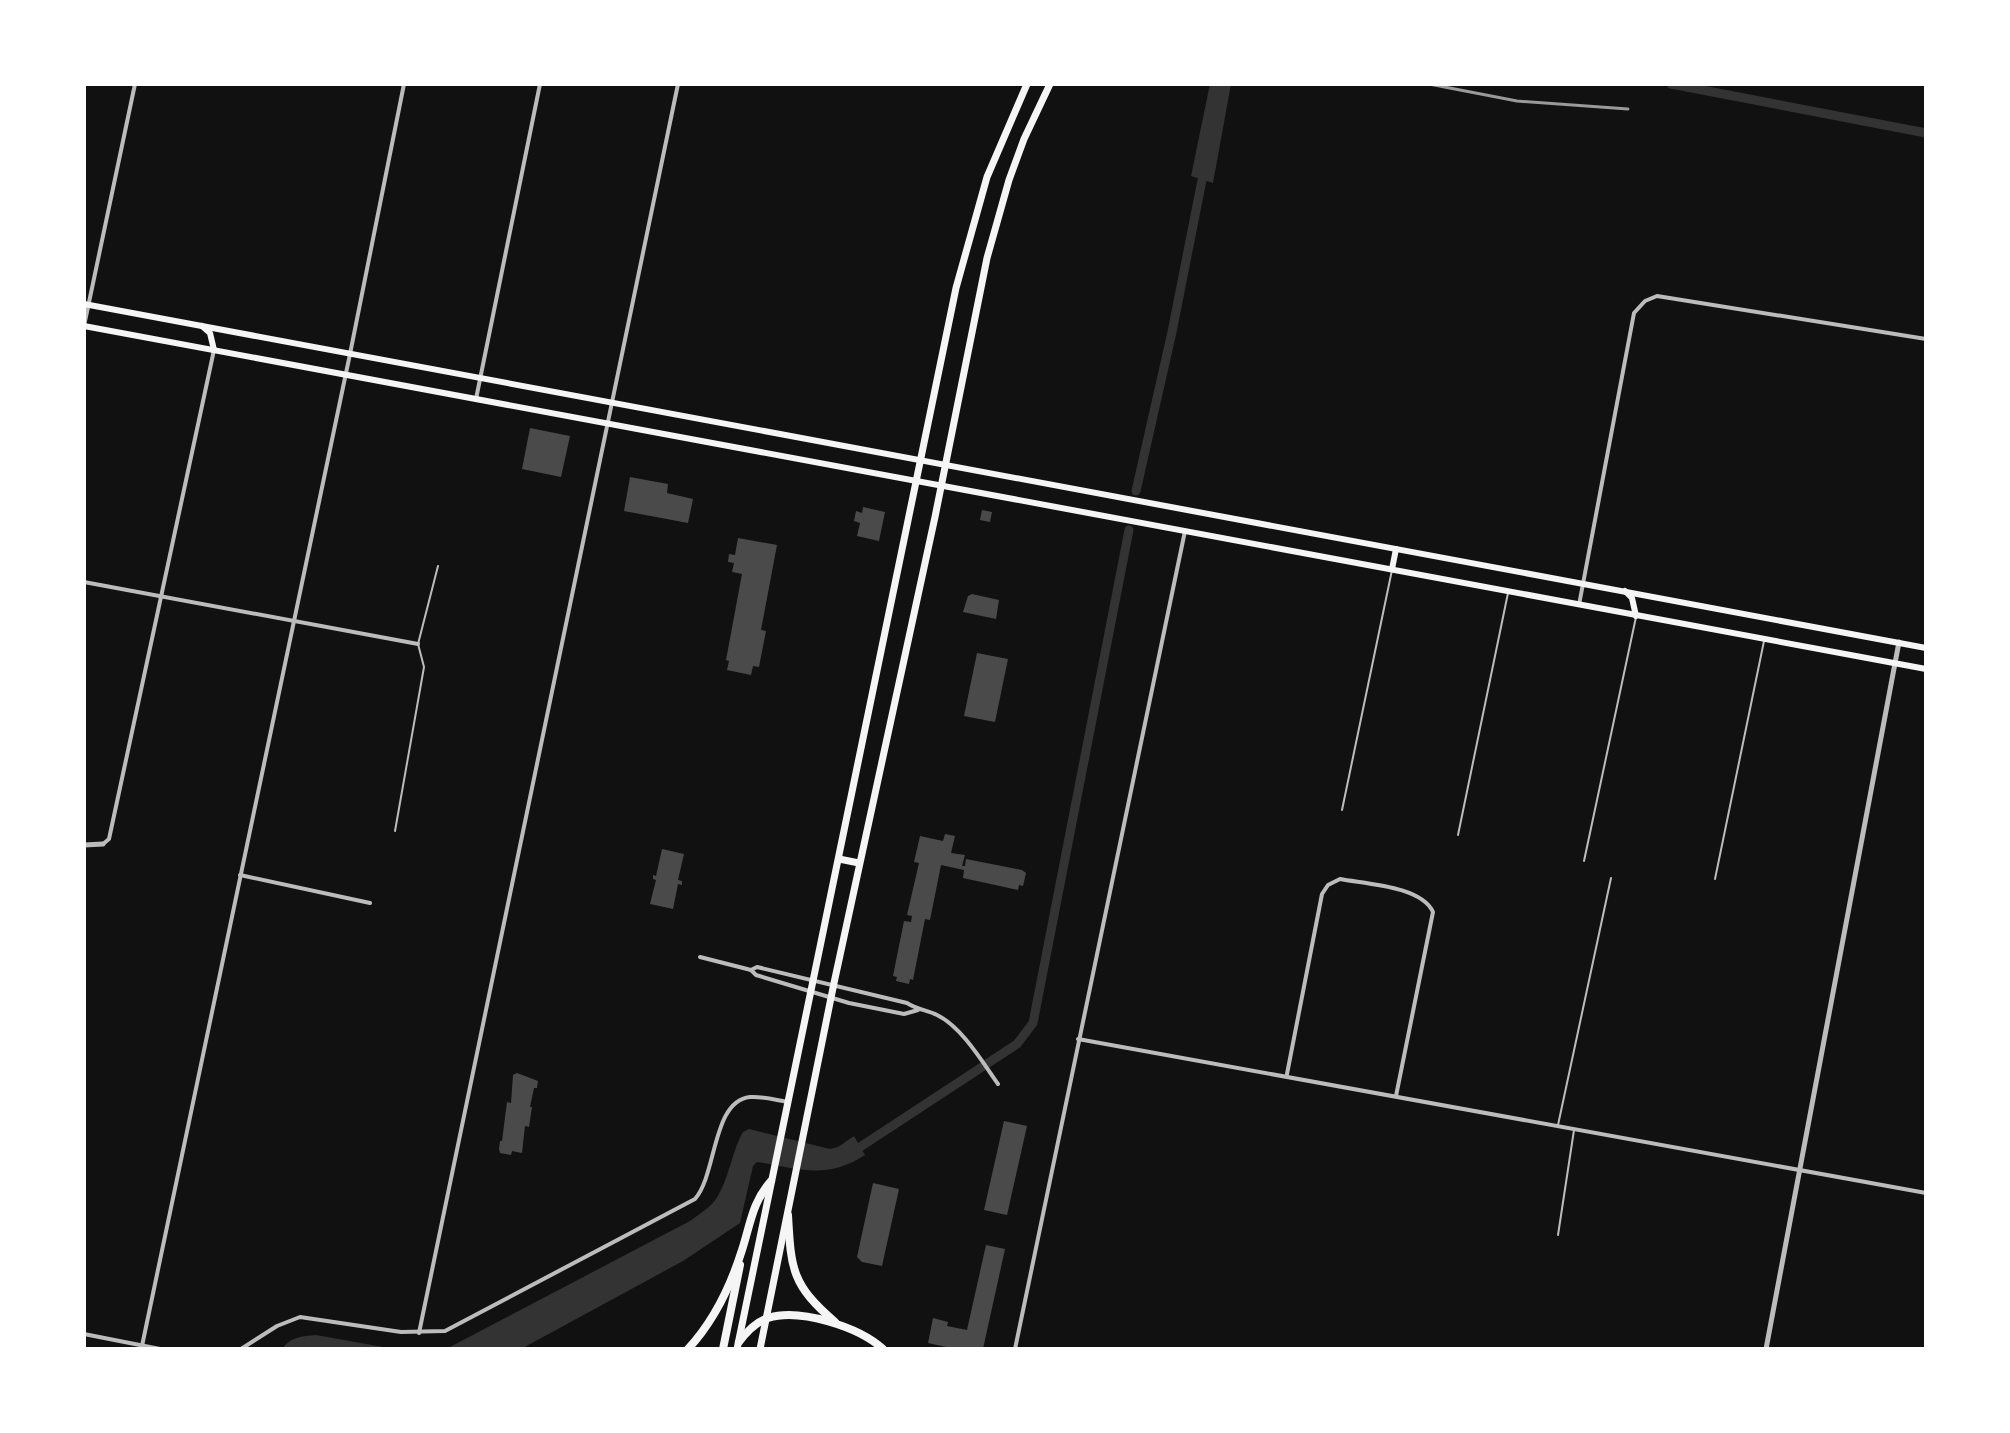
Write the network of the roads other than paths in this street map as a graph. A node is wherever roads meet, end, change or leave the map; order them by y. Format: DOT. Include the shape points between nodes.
graph roads {
  1 [pos="135,84"];
  2 [pos="404,84"];
  3 [pos="540,84"];
  4 [pos="678,84"];
  5 [pos="1027,84"];
  6 [pos="1050,84"];
  7 [pos="87,305"];
  8 [pos="202,326"];
  9 [pos="84,327"];
  10 [pos="1926,339"];
  11 [pos="214,350"];
  12 [pos="350,354"];
  13 [pos="346,375"];
  14 [pos="480,378"];
  15 [pos="476,399"];
  16 [pos="612,402"];
  17 [pos="608,423"];
  18 [pos="921,460"];
  19 [pos="945,464"];
  20 [pos="917,481"];
  21 [pos="940,486"];
  22 [pos="1185,531"];
  23 [pos="1396,549"];
  24 [pos="438,566"];
  25 [pos="1392,569"];
  26 [pos="84,582"];
  27 [pos="1583,583"];
  28 [pos="1508,591"];
  29 [pos="1625,591"];
  30 [pos="162,597"];
  31 [pos="1579,605"];
  32 [pos="1636,616"];
  33 [pos="295,620"];
  34 [pos="1764,639"];
  35 [pos="1899,642"];
  36 [pos="418,644"];
  37 [pos="1926,648"];
  38 [pos="1895,664"];
  39 [pos="1926,669"];
  40 [pos="1342,810"];
  41 [pos="395,831"];
  42 [pos="1458,835"];
  43 [pos="103,844"];
  44 [pos="84,845"];
  45 [pos="839,859"];
  46 [pos="1584,861"];
  47 [pos="859,863"];
  48 [pos="240,875"];
  49 [pos="1611,878"];
  50 [pos="1715,879"];
  51 [pos="370,903"];
  52 [pos="700,957"];
  53 [pos="751,970"];
  54 [pos="814,978"];
  55 [pos="834,983"];
  56 [pos="811,989"];
  57 [pos="831,997"];
  58 [pos="918,1010"];
  59 [pos="1078,1039"];
  60 [pos="1287,1075"];
  61 [pos="998,1084"];
  62 [pos="1396,1096"];
  63 [pos="788,1102"];
  64 [pos="1557,1126"];
  65 [pos="1574,1129"];
  66 [pos="1800,1169"];
  67 [pos="771,1181"];
  68 [pos="1926,1193"];
  69 [pos="788,1215"];
  70 [pos="1558,1235"];
  71 [pos="742,1252"];
  72 [pos="766,1319"];
  73 [pos="836,1322"];
  74 [pos="419,1333"];
  75 [pos="84,1334"];
  76 [pos="738,1345"];
  77 [pos="142,1346"];
  78 [pos="160,1349"];
  79 [pos="241,1349"];
  80 [pos="688,1349"];
  81 [pos="723,1349"];
  82 [pos="760,1349"];
  83 [pos="883,1349"];
  84 [pos="1015,1349"];
  85 [pos="1766,1349"];
  1 -- 7 [label="street"];
  2 -- 12 [label="street"];
  3 -- 14 [label="street"];
  4 -- 16 [label="street"];
  5 -- 18 [label="main road" via="975,213"];
  6 -- 19 [label="main road" via="997,216"];
  7 -- 8 [label="main road"];
  7 -- 9 [label="street"];
  8 -- 11 [label="main road" via="210,333"];
  8 -- 12 [label="main road"];
  9 -- 11 [label="main road"];
  10 -- 27 [label="street" via="1657,296 1645,301 1634,313"];
  11 -- 13 [label="main road"];
  11 -- 30 [label="street"];
  12 -- 13 [label="street"];
  12 -- 14 [label="main road"];
  13 -- 15 [label="main road"];
  13 -- 33 [label="street"];
  14 -- 15 [label="street"];
  14 -- 16 [label="main road"];
  15 -- 17 [label="main road"];
  16 -- 17 [label="street"];
  16 -- 18 [label="main road"];
  17 -- 20 [label="main road"];
  17 -- 74 [label="street"];
  18 -- 19 [label="main road"];
  18 -- 20 [label="main road"];
  19 -- 21 [label="main road"];
  19 -- 23 [label="main road"];
  20 -- 21 [label="main road"];
  20 -- 45 [label="main road"];
  21 -- 22 [label="main road"];
  21 -- 47 [label="main road"];
  22 -- 25 [label="main road"];
  22 -- 59 [label="street"];
  23 -- 25 [label="main road"];
  23 -- 27 [label="main road"];
  24 -- 36 [label="lane"];
  25 -- 28 [label="main road"];
  25 -- 40 [label="lane"];
  26 -- 30 [label="street"];
  27 -- 29 [label="main road"];
  27 -- 31 [label="street"];
  28 -- 31 [label="main road"];
  28 -- 42 [label="lane"];
  29 -- 32 [label="main road"];
  29 -- 35 [label="main road"];
  30 -- 33 [label="street"];
  30 -- 43 [label="street" via="109,839"];
  31 -- 32 [label="main road"];
  32 -- 34 [label="main road"];
  32 -- 46 [label="lane"];
  33 -- 36 [label="street"];
  33 -- 48 [label="street"];
  34 -- 38 [label="main road"];
  34 -- 50 [label="lane"];
  35 -- 37 [label="main road"];
  35 -- 38 [label="street"];
  36 -- 41 [label="lane" via="424,667"];
  38 -- 39 [label="main road"];
  38 -- 66 [label="street"];
  43 -- 44 [label="street"];
  45 -- 47 [label="main road"];
  45 -- 54 [label="main road"];
  47 -- 55 [label="main road"];
  48 -- 51 [label="street"];
  48 -- 77 [label="street"];
  49 -- 64 [label="lane"];
  52 -- 53 [label="street"];
  53 -- 54 [label="street"];
  53 -- 56 [label="street"];
  54 -- 55 [label="street"];
  54 -- 56 [label="main road"];
  55 -- 57 [label="main road"];
  55 -- 58 [label="street"];
  56 -- 57 [label="street"];
  56 -- 63 [label="main road"];
  57 -- 58 [label="street" via="904,1014"];
  57 -- 69 [label="main road"];
  58 -- 61 [label="street" via="938,1016 967,1041"];
  59 -- 60 [label="street"];
  59 -- 84 [label="street"];
  60 -- 62 [label="street"];
  60 -- 62 [label="street" via="1322,894 1328,885 1346,880 1417,894 1433,912"];
  62 -- 64 [label="street"];
  63 -- 67 [label="main road"];
  63 -- 74 [label="street" via="748,1097 733,1104 724,1116 704,1188 695,1199 445,1331"];
  64 -- 65 [label="street"];
  65 -- 66 [label="street"];
  65 -- 70 [label="lane"];
  66 -- 68 [label="street"];
  66 -- 85 [label="street"];
  67 -- 71 [label="highway" via="758,1196"];
  67 -- 76 [label="main road"];
  69 -- 72 [label="main road"];
  69 -- 73 [label="highway" via="797,1280"];
  71 -- 80 [label="highway" via="719,1306"];
  71 -- 81 [label="highway"];
  72 -- 73 [label="highway"];
  72 -- 76 [label="highway"];
  72 -- 82 [label="main road"];
  73 -- 83 [label="highway"];
  74 -- 79 [label="street" via="300,1317"];
  75 -- 77 [label="street"];
  77 -- 78 [label="street"];
}
